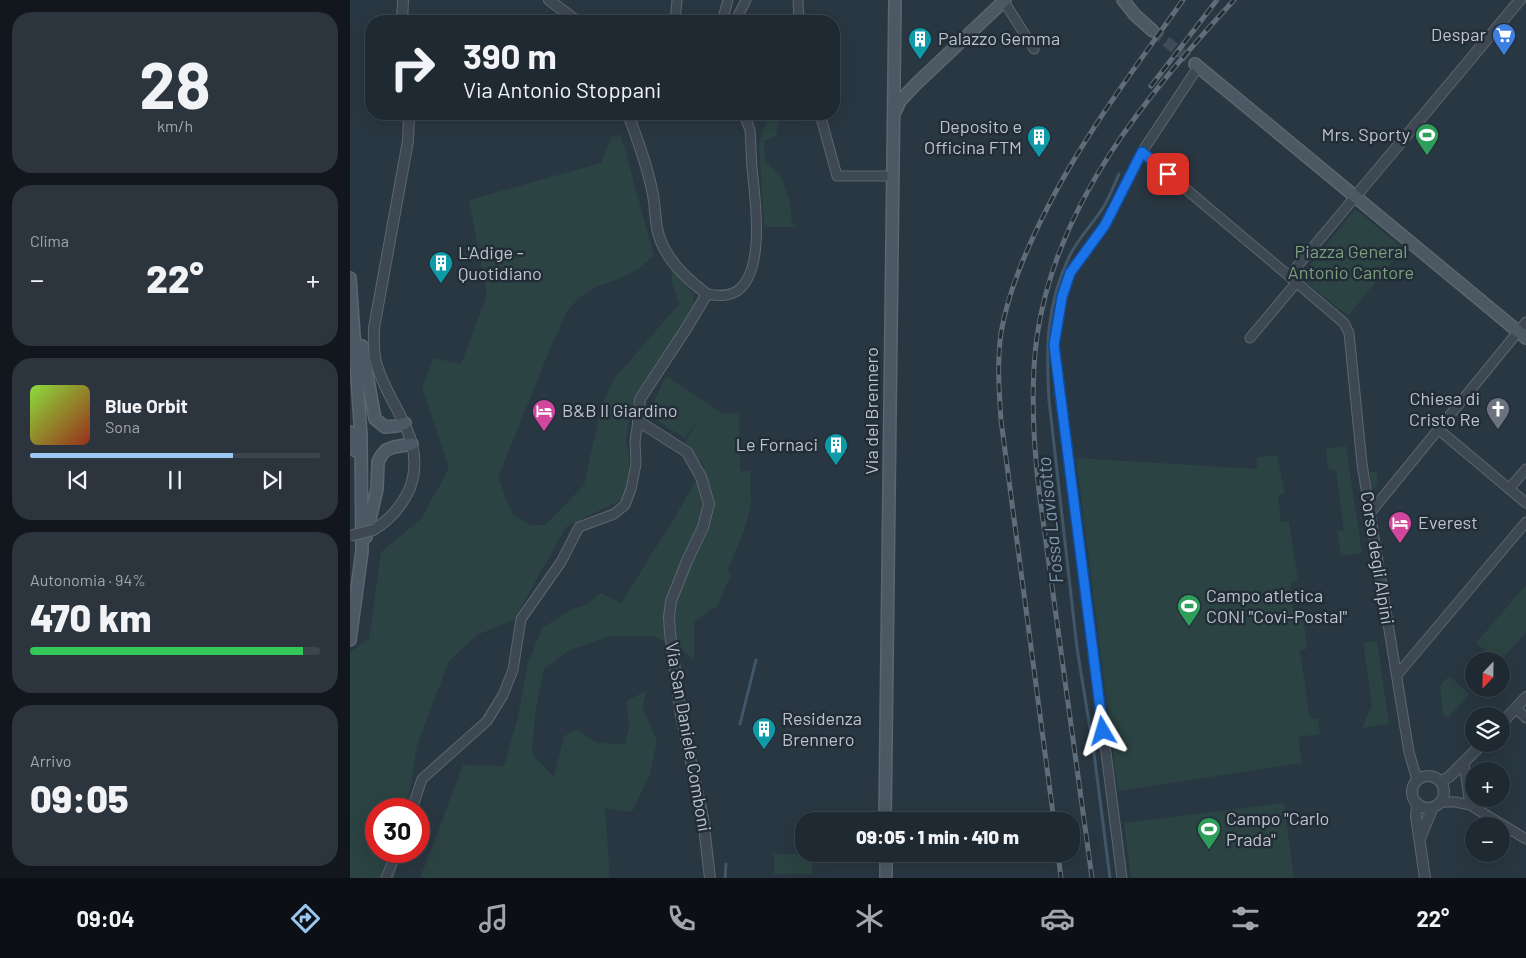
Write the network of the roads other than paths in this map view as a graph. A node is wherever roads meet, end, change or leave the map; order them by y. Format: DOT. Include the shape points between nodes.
graph roads {
  1 [pos="403,0"];
  2 [pos="549,0"];
  3 [pos="677,0"];
  4 [pos="728,0"];
  5 [pos="746,0"];
  6 [pos="798,0"];
  7 [pos="895,0"];
  8 [pos="1122,0"];
  9 [pos="1520,0"];
  10 [pos="1004,1"];
  11 [pos="402,15"];
  12 [pos="569,15"];
  13 [pos="676,15"];
  14 [pos="724,15"];
  15 [pos="738,15"];
  16 [pos="799,15"];
  17 [pos="1153,31"];
  18 [pos="1034,49"];
  19 [pos="1196,66"];
  20 [pos="894,69"];
  21 [pos="916,84"];
  22 [pos="893,116"];
  23 [pos="409,120"];
  24 [pos="630,120"];
  25 [pos="746,120"];
  26 [pos="822,120"];
  27 [pos="1142,152"];
  28 [pos="892,176"];
  29 [pos="1356,197"];
  30 [pos="350,278"];
  31 [pos="1293,279"];
  32 [pos="707,294"];
  33 [pos="1526,322"];
  34 [pos="354,328"];
  35 [pos="1522,335"];
  36 [pos="1250,338"];
  37 [pos="350,373"];
  38 [pos="638,421"];
  39 [pos="405,423"];
  40 [pos="1438,429"];
  41 [pos="350,432"];
  42 [pos="412,444"];
  43 [pos="1526,468"];
  44 [pos="1509,489"];
  45 [pos="1526,503"];
  46 [pos="1370,513"];
  47 [pos="1526,522"];
  48 [pos="350,536"];
  49 [pos="362,551"];
  50 [pos="350,640"];
  51 [pos="1397,675"];
  52 [pos="1526,697"];
  53 [pos="1516,708"];
  54 [pos="1510,714"];
  55 [pos="1526,718"];
  56 [pos="1475,752"];
  57 [pos="1464,764"];
  58 [pos="1465,771"];
  59 [pos="1417,780"];
  60 [pos="1441,781"];
  61 [pos="416,798"];
  62 [pos="1417,803"];
  63 [pos="1465,804"];
  64 [pos="1437,805"];
  65 [pos="1473,807"];
  66 [pos="885,812"];
  67 [pos="1420,839"];
  68 [pos="1526,839"];
  69 [pos="886,862"];
  70 [pos="392,863"];
  71 [pos="386,878"];
  72 [pos="710,878"];
  73 [pos="886,878"];
  74 [pos="1122,878"];
  75 [pos="1425,878"];
  1 -- 11 [label="street"];
  2 -- 12 [label="street"];
  3 -- 13 [label="street"];
  4 -- 14 [label="street"];
  5 -- 15 [label="street"];
  6 -- 16 [label="street"];
  7 -- 20 [label="main road, Via del Brennero"];
  8 -- 17 [label="main road"];
  9 -- 29 [label="street"];
  10 -- 18 [label="street"];
  10 -- 21 [label="main road"];
  19 -- 27 [label="street"];
  19 -- 29 [label="main road"];
  20 -- 21 [label="main road" via="904,82"];
  20 -- 22 [label="main road, Via del Brennero"];
  21 -- 22 [label="main road" via="900,101"];
  22 -- 28 [label="main road, Via del Brennero"];
  23 -- 39 [label="street" via="408,141 374,328 376,362"];
  24 -- 32 [label="street" via="644,156 657,230 666,252 683,274"];
  25 -- 32 [label="street" via="750,130 757,226 752,263 737,290 728,295"];
  26 -- 28 [label="street" via="837,176"];
  27 -- 31 [label="street"];
  27 -- 74 [label="street" via="1105,225 1070,273 1062,297 1054,345"];
  28 -- 66 [label="main road, Via del Brennero"];
  29 -- 31 [label="street"];
  29 -- 35 [label="main road"];
  30 -- 34 [label="main road"];
  31 -- 36 [label="street"];
  31 -- 46 [label="street, Corso degli Alpini" via="1344,323 1349,333"];
  32 -- 38 [label="street" via="640,399"];
  33 -- 35 [label="street"];
  34 -- 37 [label="main road"];
  34 -- 39 [label="main road" via="362,346 375,419 385,427"];
  34 -- 49 [label="main road" via="362,436"];
  35 -- 40 [label="street"];
  38 -- 61 [label="street" via="636,464 625,505 614,514 579,527 561,562 521,619 513,670 503,695 487,721 422,779"];
  38 -- 72 [label="street, Via San Daniele Comboni" via="687,452 701,477 709,504 703,527 671,600 670,632 681,715 703,819"];
  39 -- 42 [label="street"];
  40 -- 44 [label="street"];
  40 -- 46 [label="street"];
  41 -- 49 [label="main road" via="356,440 356,489"];
  42 -- 48 [label="street, bridge" via="414,470 400,506 373,530"];
  42 -- 49 [label="main road" via="386,450 378,462 374,509"];
  43 -- 44 [label="street"];
  44 -- 45 [label="street"];
  46 -- 51 [label="street, Corso degli Alpini"];
  47 -- 51 [label="street"];
  49 -- 50 [label="main road"];
  51 -- 59 [label="street, Corso degli Alpini" via="1409,752"];
  52 -- 53 [label="street"];
  53 -- 54 [label="street"];
  53 -- 55 [label="street"];
  56 -- 57 [label="street"];
  57 -- 58 [label="street"];
  57 -- 60 [label="street"];
  59 -- 60 [label="street" via="1433,776"];
  59 -- 62 [label="street" via="1412,790"];
  60 -- 64 [label="street" via="1444,796"];
  62 -- 64 [label="street" via="1425,807"];
  62 -- 67 [label="street"];
  63 -- 64 [label="street"];
  64 -- 67 [label="street"];
  65 -- 68 [label="street"];
  67 -- 75 [label="street"];
  69 -- 73 [label="main road"];
  70 -- 71 [label="street"];
}
